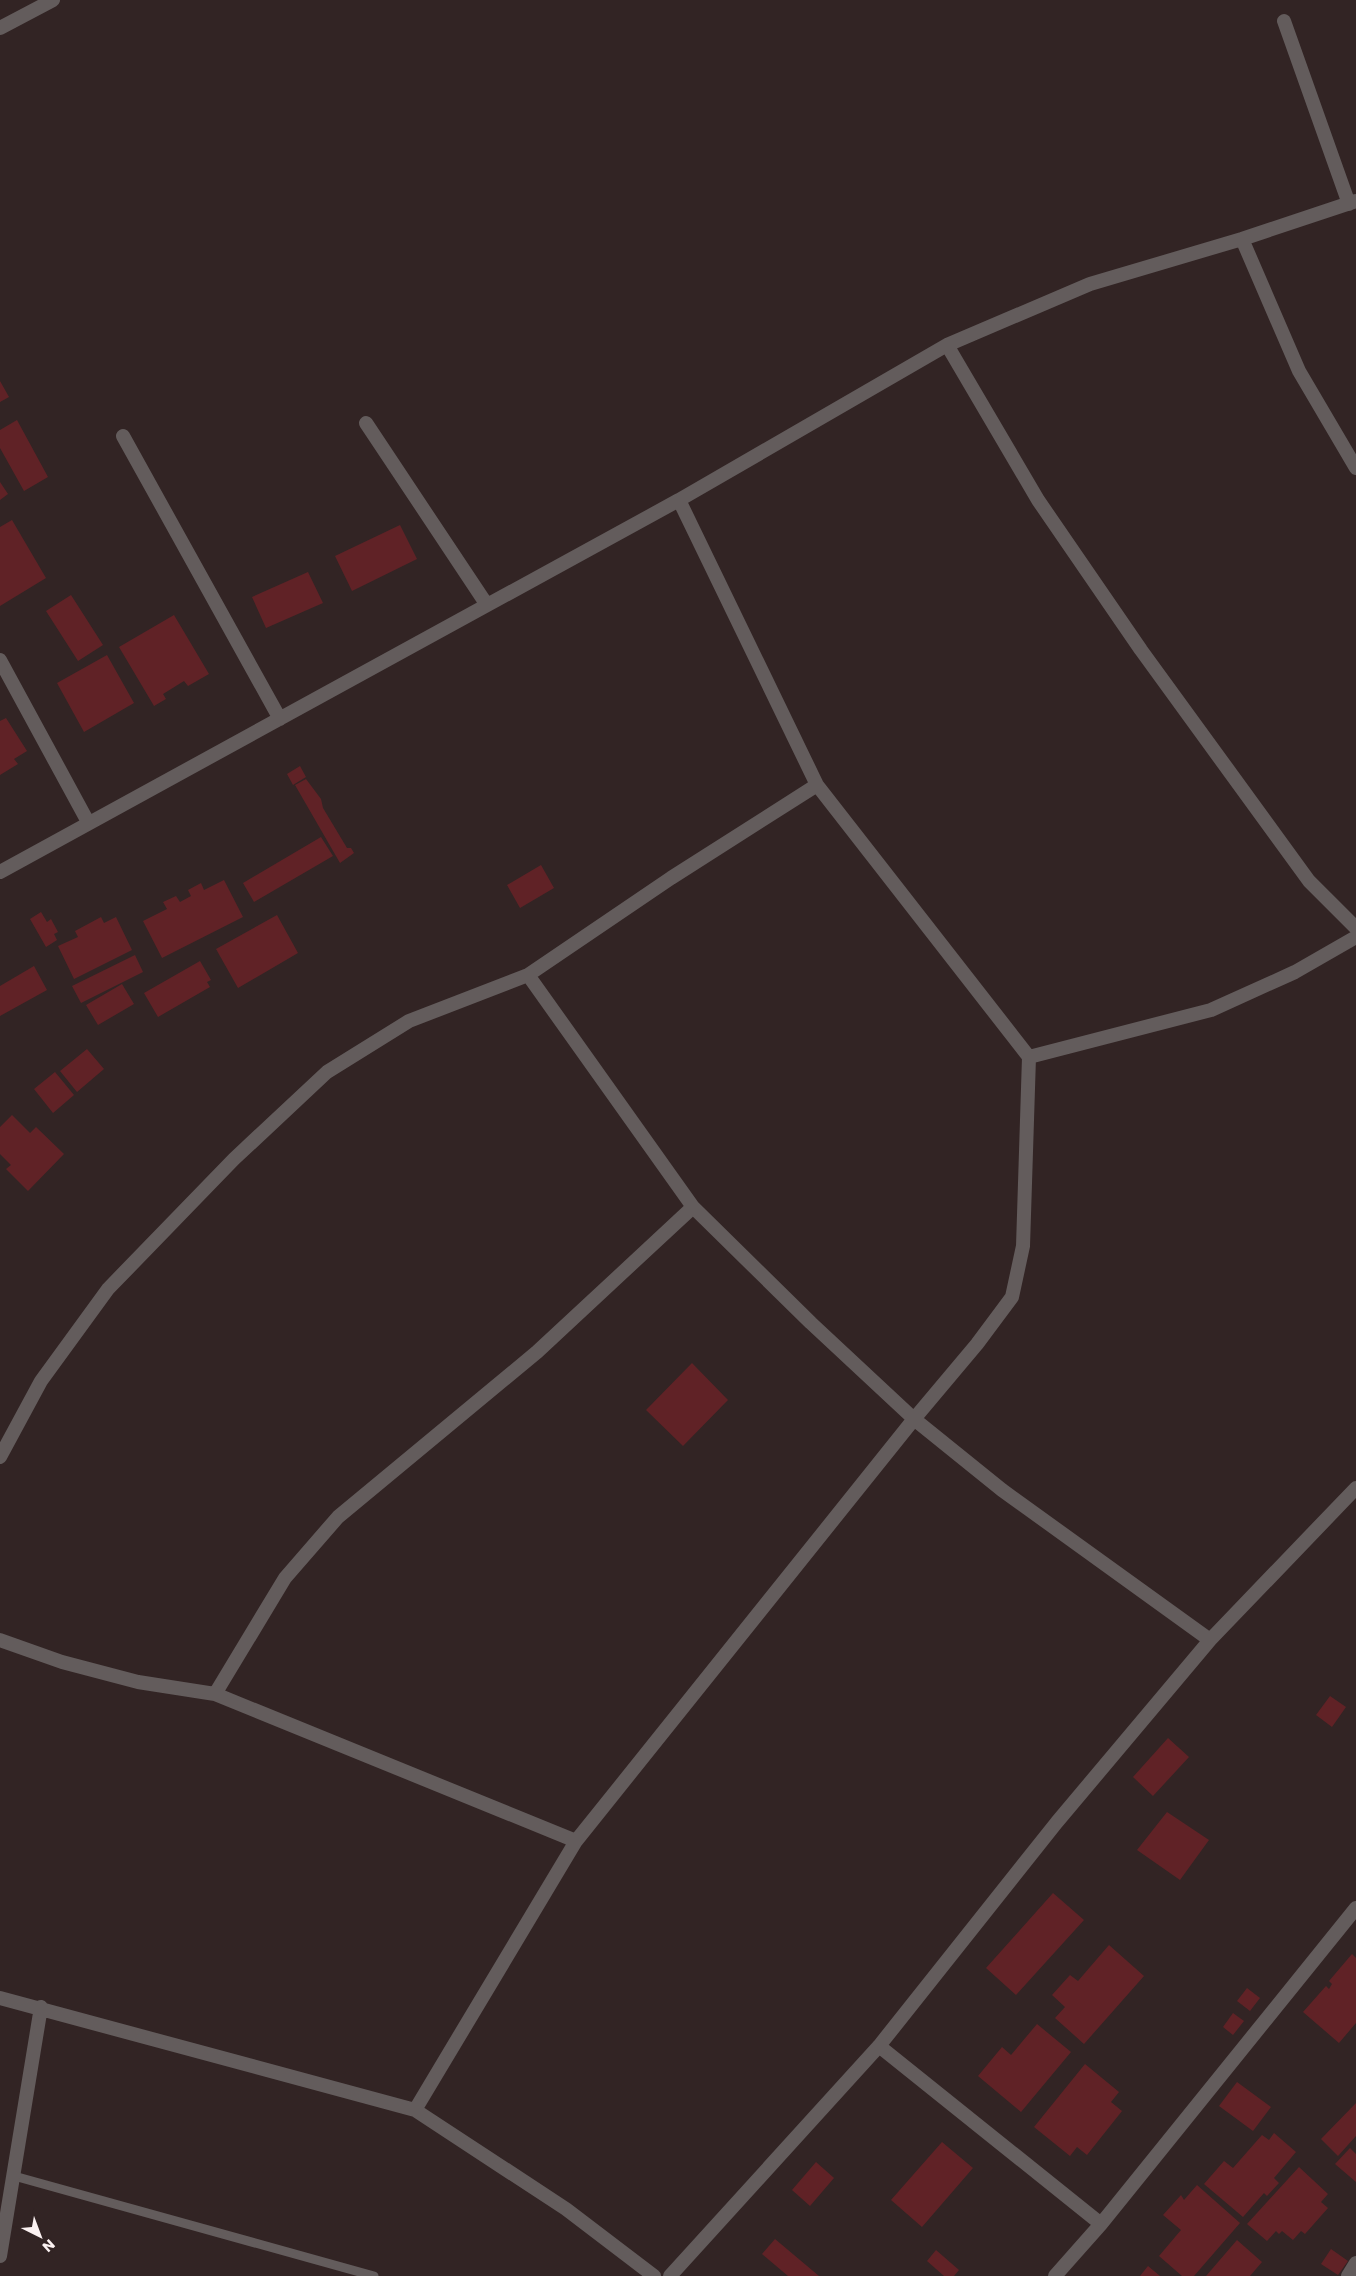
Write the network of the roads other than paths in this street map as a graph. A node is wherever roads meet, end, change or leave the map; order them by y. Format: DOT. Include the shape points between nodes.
graph roads {
  1 [pos="53,0"];
  2 [pos="1284,22"];
  3 [pos="0,28"];
  4 [pos="1353,203"];
  5 [pos="1242,239"];
  6 [pos="947,345"];
  7 [pos="366,423"];
  8 [pos="123,436"];
  9 [pos="1356,468"];
  10 [pos="679,500"];
  11 [pos="487,606"];
  12 [pos="0,660"];
  13 [pos="280,719"];
  14 [pos="817,785"];
  15 [pos="88,822"];
  16 [pos="0,872"];
  17 [pos="1356,928"];
  18 [pos="1356,937"];
  19 [pos="528,975"];
  20 [pos="1029,1057"];
  21 [pos="693,1206"];
  22 [pos="914,1419"];
  23 [pos="0,1457"];
  24 [pos="1356,1488"];
  25 [pos="0,1640"];
  26 [pos="1210,1640"];
  27 [pos="215,1694"];
  28 [pos="576,1841"];
  29 [pos="1356,1908"];
  30 [pos="0,1998"];
  31 [pos="41,2007"];
  32 [pos="878,2046"];
  33 [pos="415,2110"];
  34 [pos="14,2176"];
  35 [pos="1101,2224"];
  36 [pos="0,2256"];
  37 [pos="1356,2262"];
  38 [pos="374,2276"];
  39 [pos="654,2276"];
  40 [pos="670,2276"];
  41 [pos="1055,2276"];
  42 [pos="1348,2276"];
  1 -- 3 [label="street"];
  2 -- 4 [label="street"];
  4 -- 5 [label="street"];
  5 -- 6 [label="street" via="1090,284"];
  5 -- 9 [label="street" via="1299,372"];
  6 -- 10 [label="street"];
  6 -- 17 [label="street" via="1038,500 1141,650 1309,881"];
  7 -- 11 [label="street"];
  8 -- 13 [label="street"];
  10 -- 11 [label="street"];
  10 -- 14 [label="street"];
  11 -- 13 [label="street"];
  12 -- 15 [label="street"];
  13 -- 15 [label="street"];
  14 -- 19 [label="street"];
  14 -- 20 [label="street"];
  15 -- 16 [label="street"];
  18 -- 20 [label="street" via="1295,972 1210,1010"];
  19 -- 21 [label="street"];
  19 -- 23 [label="street" via="409,1021 327,1072 234,1159 108,1289 41,1381"];
  20 -- 22 [label="street" via="1022,1246 1012,1297"];
  21 -- 22 [label="street"];
  21 -- 27 [label="street" via="537,1352 338,1516 285,1578"];
  22 -- 26 [label="street" via="1002,1490"];
  22 -- 28 [label="street"];
  24 -- 26 [label="street"];
  25 -- 27 [label="street" via="62,1662 138,1682"];
  26 -- 32 [label="street" via="1056,1822"];
  27 -- 28 [label="street"];
  28 -- 33 [label="street"];
  29 -- 35 [label="street"];
  30 -- 31 [label="street"];
  31 -- 33 [label="street"];
  31 -- 34 [label="street"];
  32 -- 35 [label="street"];
  32 -- 40 [label="street"];
  33 -- 39 [label="street" via="566,2209"];
  34 -- 36 [label="street"];
  34 -- 38 [label="lane"];
  35 -- 41 [label="street"];
  37 -- 42 [label="street"];
}
